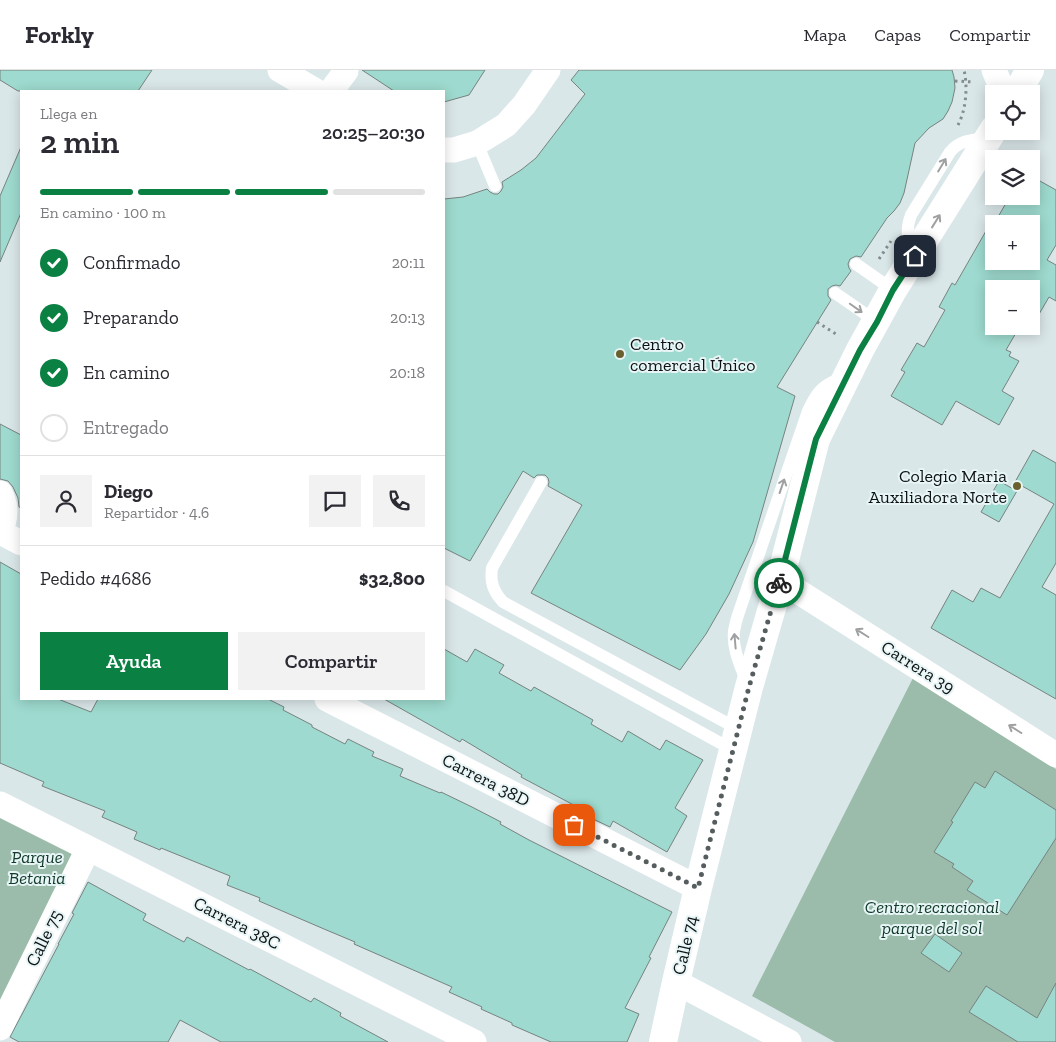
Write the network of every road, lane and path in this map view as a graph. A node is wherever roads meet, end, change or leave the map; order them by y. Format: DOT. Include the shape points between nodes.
graph roads {
  1 [pos="280,70"];
  2 [pos="548,70"];
  3 [pos="964,70"];
  4 [pos="994,70"];
  5 [pos="1030,70"];
  6 [pos="346,71"];
  7 [pos="955,81"];
  8 [pos="1000,85"];
  9 [pos="1021,85"];
  10 [pos="314,90"];
  11 [pos="332,90"];
  12 [pos="987,140"];
  13 [pos="458,147"];
  14 [pos="495,186"];
  15 [pos="893,238"];
  16 [pos="877,263"];
  17 [pos="856,264"];
  18 [pos="893,290"];
  19 [pos="835,293"];
  20 [pos="877,322"];
  21 [pos="847,376"];
  22 [pos="541,482"];
  23 [pos="0,493"];
  24 [pos="0,532"];
  25 [pos="20,542"];
  26 [pos="780,580"];
  27 [pos="445,592"];
  28 [pos="749,687"];
  29 [pos="329,700"];
  30 [pos="736,739"];
  31 [pos="1056,754"];
  32 [pos="1,807"];
  33 [pos="88,848"];
  34 [pos="698,888"];
  35 [pos="676,982"];
  36 [pos="0,1028"];
  37 [pos="474,1042"];
  38 [pos="663,1042"];
  39 [pos="789,1042"];
  1 -- 10 [label="street"];
  2 -- 13 [label="street" via="506,126"];
  3 -- 7 [label="path" via="966,82"];
  4 -- 8 [label="street"];
  5 -- 9 [label="street"];
  6 -- 11 [label="street"];
  18 -- 12 [label="street, Calle 74, one-way"];
  13 -- 14 [label="lane"];
  15 -- 16 [label="path"];
  17 -- 18 [label="lane"];
  18 -- 20 [label="street, Calle 74"];
  19 -- 20 [label="lane, one-way"];
  20 -- 21 [label="street, Calle 74"];
  21 -- 26 [label="street, Calle 74" via="816,439"];
  28 -- 21 [label="lane, one-way" via="734,646 738,615 808,411 823,388"];
  22 -- 30 [label="lane" via="492,568 492,587 497,596"];
  23 -- 24 [label="street" via="5,515"];
  24 -- 25 [label="street"];
  26 -- 28 [label="street, Calle 74"];
  31 -- 26 [label="street, Carrera 39, one-way"];
  27 -- 30 [label="lane"];
  28 -- 30 [label="street, Calle 74"];
  29 -- 34 [label="street, Carrera 38D"];
  30 -- 34 [label="street, Calle 74"];
  32 -- 33 [label="street, Carrera 38C"];
  33 -- 36 [label="street, Calle 75"];
  33 -- 37 [label="street, Carrera 38C"];
  34 -- 35 [label="street, Calle 74"];
  35 -- 38 [label="street, Calle 74"];
  35 -- 39 [label="street"];
}
